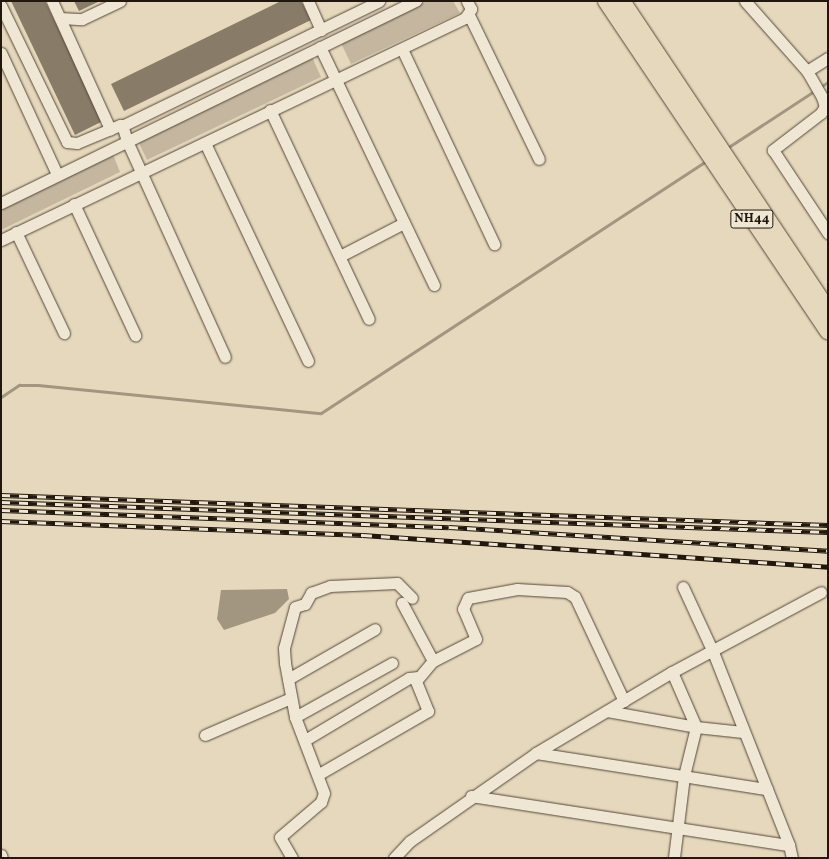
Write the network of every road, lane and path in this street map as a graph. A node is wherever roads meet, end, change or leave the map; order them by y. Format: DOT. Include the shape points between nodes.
graph roads {
  1 [pos="52,1"];
  2 [pos="120,1"];
  3 [pos="308,1"];
  4 [pos="380,1"];
  5 [pos="416,1"];
  6 [pos="467,1"];
  7 [pos="606,1"];
  8 [pos="622,1"];
  9 [pos="745,1"];
  10 [pos="1,6"];
  11 [pos="393,12"];
  12 [pos="469,14"];
  13 [pos="60,18"];
  14 [pos="321,30"];
  15 [pos="320,47"];
  16 [pos="402,49"];
  17 [pos="1,53"];
  18 [pos="828,58"];
  19 [pos="807,71"];
  20 [pos="335,79"];
  21 [pos="683,104"];
  22 [pos="825,104"];
  23 [pos="270,110"];
  24 [pos="122,126"];
  25 [pos="110,129"];
  26 [pos="127,141"];
  27 [pos="205,143"];
  28 [pos="539,159"];
  29 [pos="141,172"];
  30 [pos="57,174"];
  31 [pos="1,203"];
  32 [pos="74,204"];
  33 [pos="404,223"];
  34 [pos="16,232"];
  35 [pos="828,233"];
  36 [pos="1,240"];
  37 [pos="494,244"];
  38 [pos="340,256"];
  39 [pos="434,285"];
  40 [pos="828,310"];
  41 [pos="369,319"];
  42 [pos="828,331"];
  43 [pos="64,334"];
  44 [pos="135,336"];
  45 [pos="225,357"];
  46 [pos="308,361"];
  47 [pos="683,588"];
  48 [pos="822,592"];
  49 [pos="375,629"];
  50 [pos="713,652"];
  51 [pos="433,661"];
  52 [pos="392,663"];
  53 [pos="672,672"];
  54 [pos="418,677"];
  55 [pos="288,679"];
  56 [pos="291,698"];
  57 [pos="624,701"];
  58 [pos="607,711"];
  59 [pos="296,717"];
  60 [pos="696,727"];
  61 [pos="743,732"];
  62 [pos="205,735"];
  63 [pos="305,740"];
  64 [pos="536,753"];
  65 [pos="319,774"];
  66 [pos="684,776"];
  67 [pos="767,789"];
  68 [pos="471,796"];
  69 [pos="677,828"];
  70 [pos="789,845"];
  71 [pos="1,855"];
  72 [pos="2,858"];
  73 [pos="292,858"];
  74 [pos="394,858"];
  75 [pos="674,858"];
  76 [pos="792,858"];
  1 -- 13 [label="street"];
  2 -- 13 [label="street" via="82,19"];
  3 -- 14 [label="street"];
  4 -- 11 [label="street"];
  4 -- 14 [label="street"];
  5 -- 11 [label="street"];
  6 -- 12 [label="street" via="471,9"];
  7 -- 21 [label="highway, NH44"];
  8 -- 21 [label="highway, NH44"];
  9 -- 19 [label="street"];
  10 -- 25 [label="street" via="67,142 77,143"];
  11 -- 15 [label="street"];
  12 -- 16 [label="street"];
  12 -- 28 [label="street"];
  13 -- 25 [label="street"];
  14 -- 24 [label="street"];
  15 -- 20 [label="street"];
  15 -- 26 [label="street"];
  16 -- 20 [label="street"];
  16 -- 37 [label="street"];
  17 -- 30 [label="street"];
  18 -- 19 [label="street"];
  19 -- 22 [label="street"];
  20 -- 23 [label="street"];
  20 -- 33 [label="street"];
  21 -- 40 [label="highway, NH44"];
  21 -- 42 [label="highway, NH44"];
  22 -- 35 [label="street" via="821,113 773,150"];
  23 -- 27 [label="street"];
  23 -- 38 [label="street"];
  24 -- 25 [label="street"];
  24 -- 26 [label="street"];
  26 -- 29 [label="street"];
  26 -- 30 [label="street"];
  27 -- 29 [label="street"];
  27 -- 46 [label="street"];
  29 -- 32 [label="street"];
  29 -- 45 [label="street"];
  30 -- 31 [label="street"];
  32 -- 34 [label="street"];
  32 -- 44 [label="street"];
  33 -- 38 [label="street"];
  33 -- 39 [label="street"];
  34 -- 36 [label="street"];
  34 -- 43 [label="street"];
  38 -- 41 [label="street"];
  47 -- 50 [label="street"];
  48 -- 50 [label="street"];
  49 -- 55 [label="street"];
  50 -- 53 [label="street"];
  50 -- 61 [label="street"];
  51 -- 54 [label="street"];
  51 -- 55 [label="street" via="397,583 330,586 311,593 305,604 295,607 284,648"];
  51 -- 57 [label="street" via="476,639 462,609 468,598 518,589 567,592 575,597"];
  52 -- 59 [label="street"];
  53 -- 57 [label="street"];
  53 -- 60 [label="street"];
  54 -- 63 [label="street" via="409,678"];
  54 -- 65 [label="street" via="416,681 428,711"];
  55 -- 56 [label="street"];
  56 -- 59 [label="street"];
  56 -- 62 [label="street"];
  57 -- 58 [label="street"];
  58 -- 60 [label="street"];
  58 -- 64 [label="street"];
  59 -- 63 [label="street"];
  60 -- 61 [label="street"];
  60 -- 66 [label="street"];
  61 -- 67 [label="street"];
  63 -- 65 [label="street"];
  64 -- 66 [label="street"];
  64 -- 68 [label="street"];
  65 -- 73 [label="street" via="324,787 324,798 280,837"];
  66 -- 67 [label="street"];
  66 -- 69 [label="street"];
  67 -- 70 [label="street"];
  68 -- 69 [label="street"];
  68 -- 74 [label="street" via="410,841"];
  69 -- 70 [label="street"];
  69 -- 75 [label="street"];
  70 -- 76 [label="street"];
  71 -- 72 [label="street"];
}
